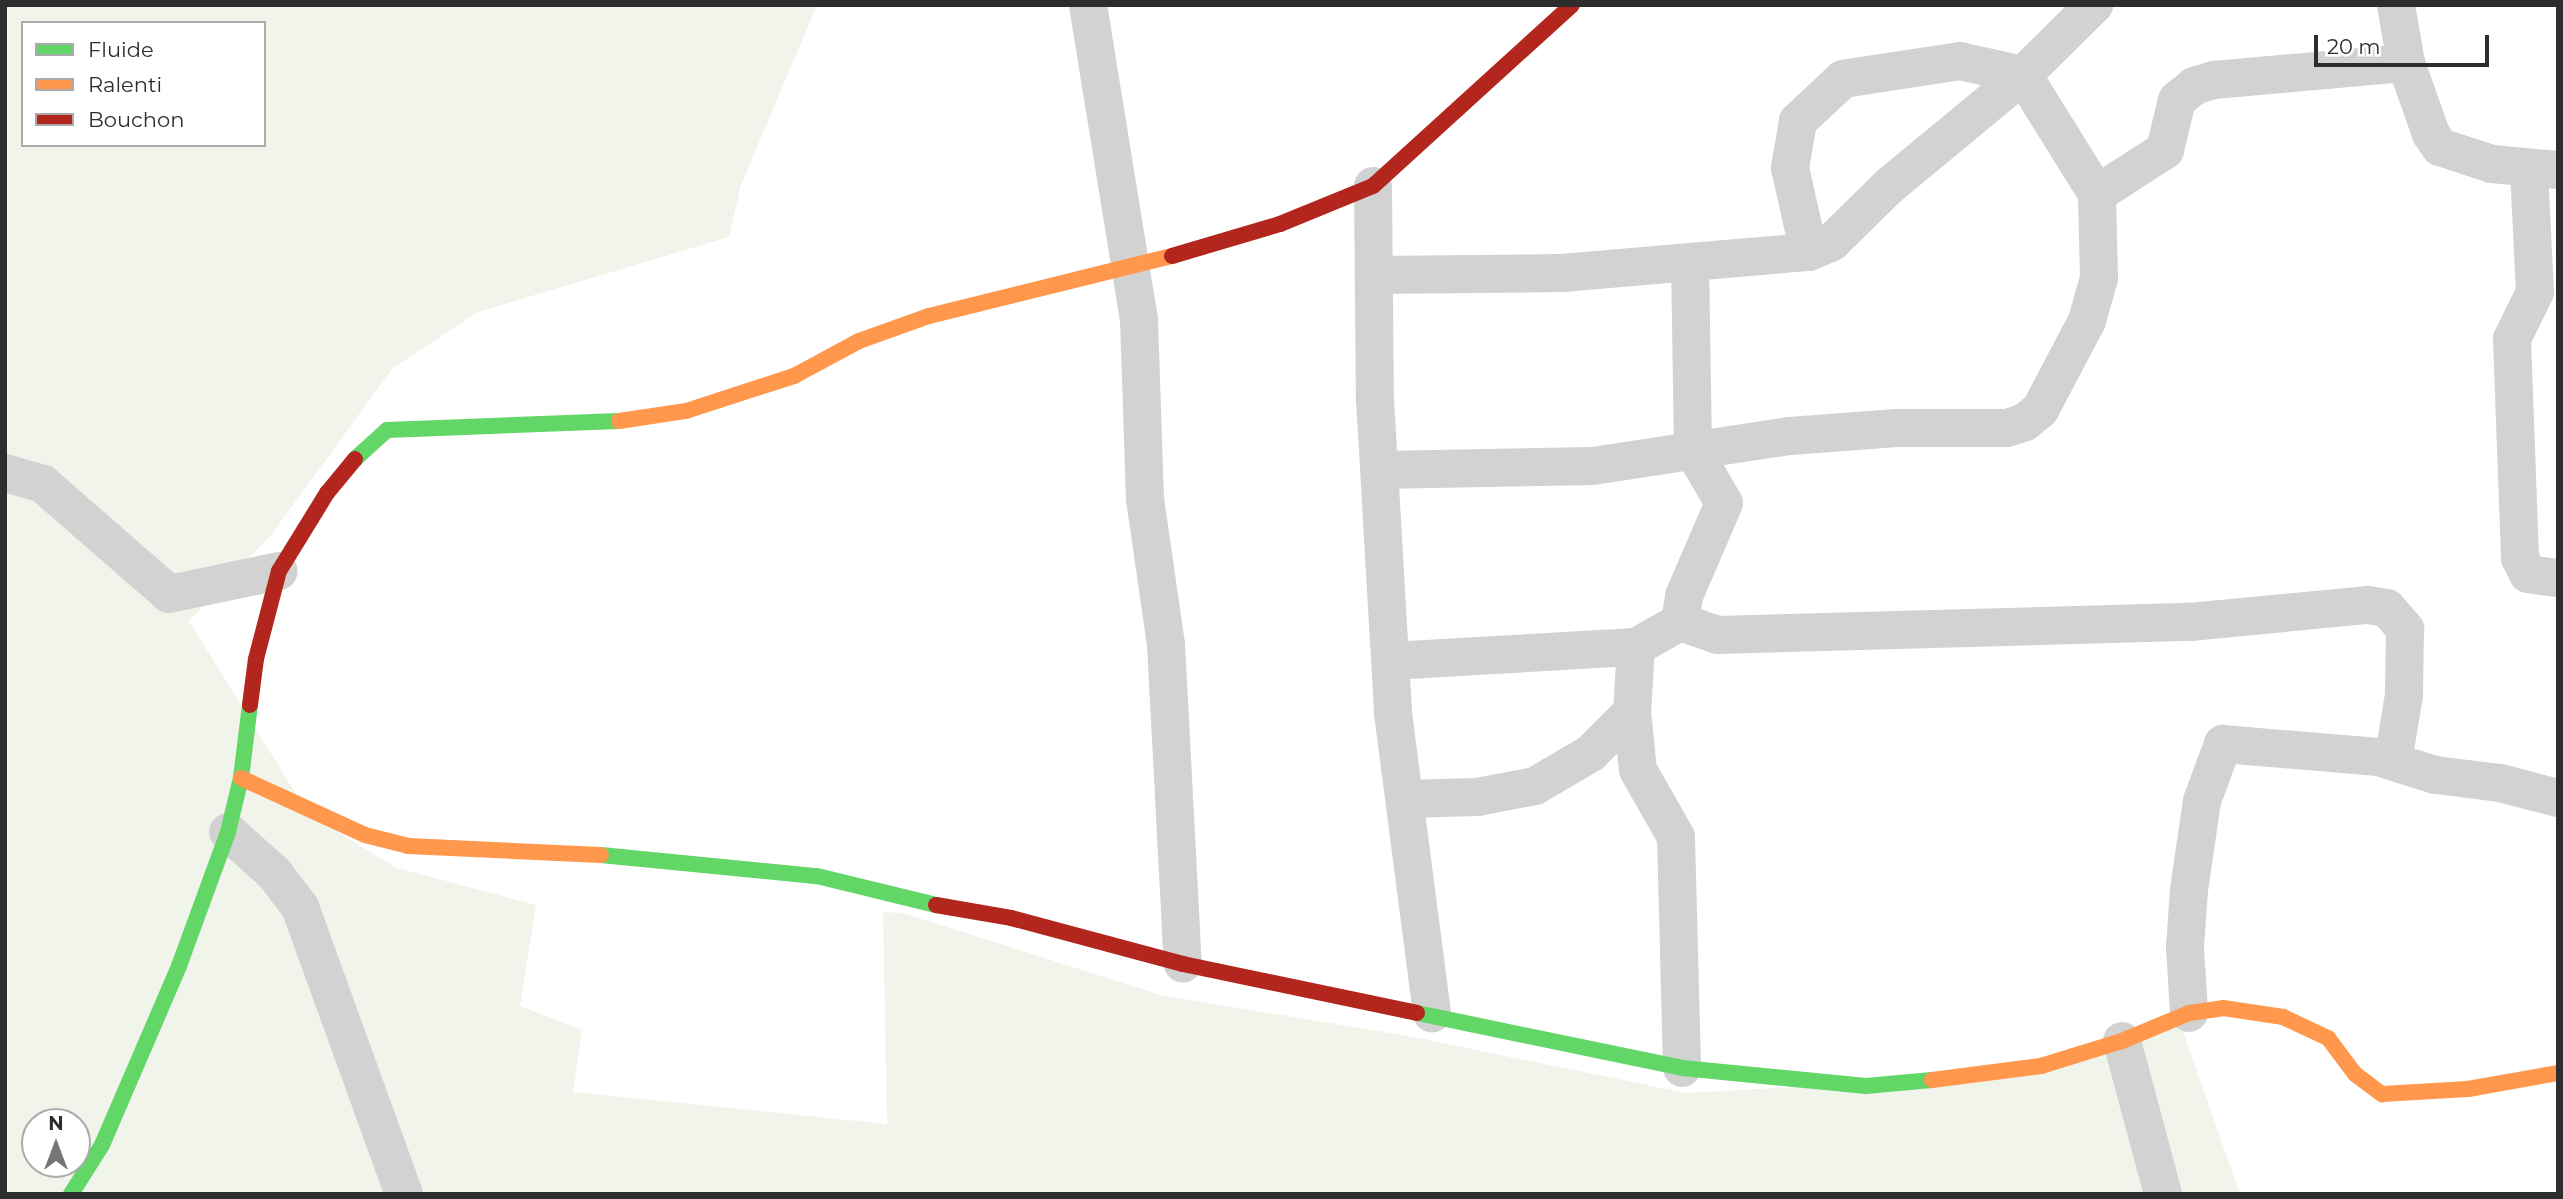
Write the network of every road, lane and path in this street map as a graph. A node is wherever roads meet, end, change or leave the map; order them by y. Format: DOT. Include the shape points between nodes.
graph roads {
  1 [pos="1088,5"];
  2 [pos="1572,5"];
  3 [pos="2094,5"];
  4 [pos="2396,5"];
  5 [pos="2406,63"];
  6 [pos="2023,75"];
  7 [pos="2543,170"];
  8 [pos="1373,186"];
  9 [pos="2097,194"];
  10 [pos="1810,252"];
  11 [pos="1690,263"];
  12 [pos="1129,268"];
  13 [pos="1374,275"];
  14 [pos="1693,450"];
  15 [pos="1380,470"];
  16 [pos="5,473"];
  17 [pos="279,571"];
  18 [pos="2558,578"];
  19 [pos="1680,622"];
  20 [pos="1636,648"];
  21 [pos="1391,661"];
  22 [pos="1632,712"];
  23 [pos="2393,761"];
  24 [pos="241,778"];
  25 [pos="2558,798"];
  26 [pos="1407,799"];
  27 [pos="228,832"];
  28 [pos="1184,964"];
  29 [pos="1432,1013"];
  30 [pos="2189,1013"];
  31 [pos="2122,1041"];
  32 [pos="1682,1068"];
  33 [pos="2558,1073"];
  34 [pos="71,1194"];
  35 [pos="404,1194"];
  36 [pos="2163,1194"];
  1 -- 12 [label="street"];
  2 -- 8 [label="street"];
  3 -- 6 [label="street"];
  4 -- 5 [label="street"];
  5 -- 7 [label="street" via="2440,147 2492,164"];
  5 -- 9 [label="street" via="2223,79 2194,86 2177,100 2165,150"];
  6 -- 9 [label="street"];
  6 -- 10 [label="street" via="1889,186 1832,242"];
  6 -- 10 [label="street" via="1960,61 1843,79 1798,121 1790,168"];
  7 -- 18 [label="street" via="2535,292 2512,339 2511,353 2520,558 2528,574"];
  8 -- 12 [label="street" via="1280,224"];
  8 -- 13 [label="street"];
  9 -- 14 [label="street" via="2099,278 2087,321 2040,410 2025,422 2007,428 1897,428 1790,436"];
  10 -- 11 [label="street"];
  11 -- 13 [label="street" via="1562,273"];
  11 -- 14 [label="street"];
  12 -- 17 [label="street" via="929,316 859,341 794,376 686,411 597,424 387,430 362,450 327,493"];
  12 -- 28 [label="street" via="1143,359 1145,499 1166,644"];
  13 -- 15 [label="street"];
  14 -- 15 [label="street" via="1593,466"];
  14 -- 19 [label="street" via="1724,503 1684,596"];
  15 -- 21 [label="street"];
  16 -- 17 [label="street" via="43,484 169,594"];
  17 -- 24 [label="street" via="256,659"];
  19 -- 20 [label="street"];
  19 -- 23 [label="street" via="1718,635 2190,622 2347,605 2387,608 2405,629 2407,652"];
  20 -- 21 [label="street"];
  20 -- 22 [label="street"];
  21 -- 26 [label="street"];
  22 -- 26 [label="street" via="1591,753 1535,786 1477,797"];
  22 -- 32 [label="street" via="1639,770 1675,837"];
  23 -- 25 [label="street" via="2435,775 2500,783"];
  23 -- 30 [label="street" via="2229,744 2220,747 2202,801 2189,890 2185,947"];
  24 -- 27 [label="street"];
  24 -- 28 [label="street" via="365,835 408,846 663,858 817,876 1011,918"];
  26 -- 29 [label="street"];
  27 -- 34 [label="street" via="179,966 102,1145"];
  27 -- 35 [label="street" via="274,873 300,907"];
  28 -- 29 [label="street"];
  29 -- 32 [label="street"];
  30 -- 31 [label="street"];
  30 -- 33 [label="street" via="2241,1009 2312,1029 2328,1038 2355,1073 2382,1094 2468,1089"];
  31 -- 32 [label="street" via="2041,1066 1866,1086"];
  31 -- 36 [label="street"];
}
